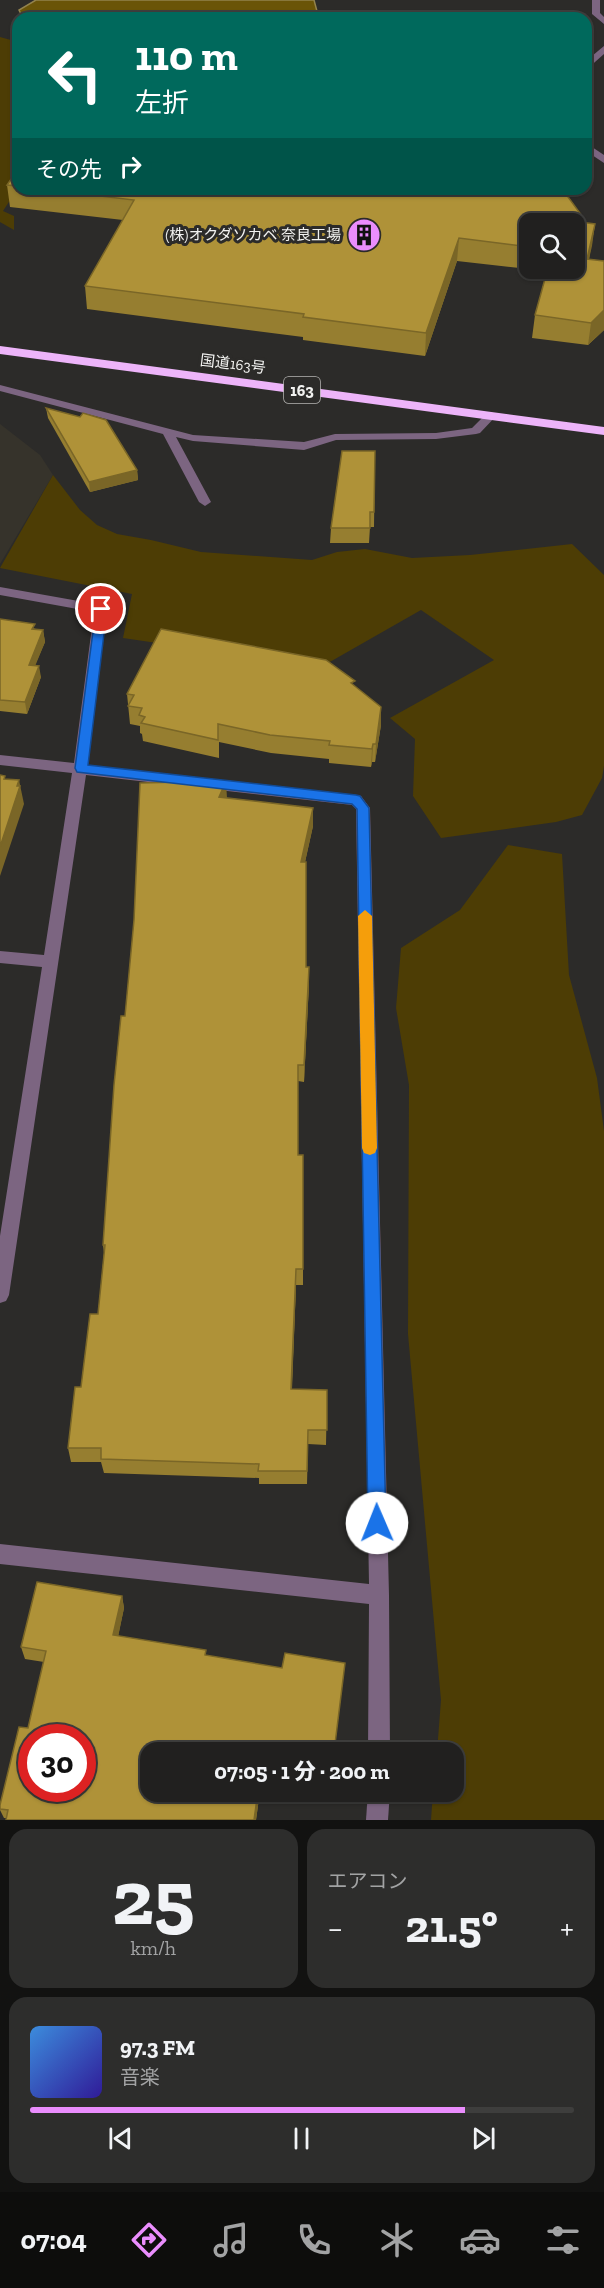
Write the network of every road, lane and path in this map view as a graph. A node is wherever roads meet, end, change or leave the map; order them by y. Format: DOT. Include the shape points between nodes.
graph roads {
  1 [pos="596,0"];
  2 [pos="604,21"];
  3 [pos="604,49"];
  4 [pos="592,61"];
  5 [pos="592,151"];
  6 [pos="604,160"];
  7 [pos="0,350"];
  8 [pos="0,388"];
  9 [pos="491,415"];
  10 [pos="604,431"];
  11 [pos="168,433"];
  12 [pos="205,502"];
  13 [pos="0,591"];
  14 [pos="0,760"];
  15 [pos="81,768"];
  16 [pos="0,957"];
  17 [pos="49,962"];
  18 [pos="5,1218"];
  19 [pos="0,1295"];
  20 [pos="0,1554"];
  21 [pos="379,1595"];
  22 [pos="379,1742"];
  23 [pos="378,1802"];
  24 [pos="377,1820"];
  1 -- 2 [label="street" via="596,14"];
  3 -- 4 [label="street"];
  5 -- 6 [label="street"];
  7 -- 9 [label="highway, 国道163号 / 163"];
  8 -- 11 [label="street"];
  9 -- 10 [label="highway, 国道163号 / 163"];
  9 -- 11 [label="street" via="476,431 436,436 335,437 304,446"];
  11 -- 12 [label="street"];
  13 -- 15 [label="street" via="101,609"];
  14 -- 15 [label="street"];
  15 -- 17 [label="street"];
  15 -- 21 [label="street" via="356,800 363,808"];
  16 -- 17 [label="street"];
  17 -- 18 [label="street"];
  18 -- 19 [label="street"];
  20 -- 21 [label="street"];
  21 -- 22 [label="street"];
  23 -- 24 [label="street"];
}
